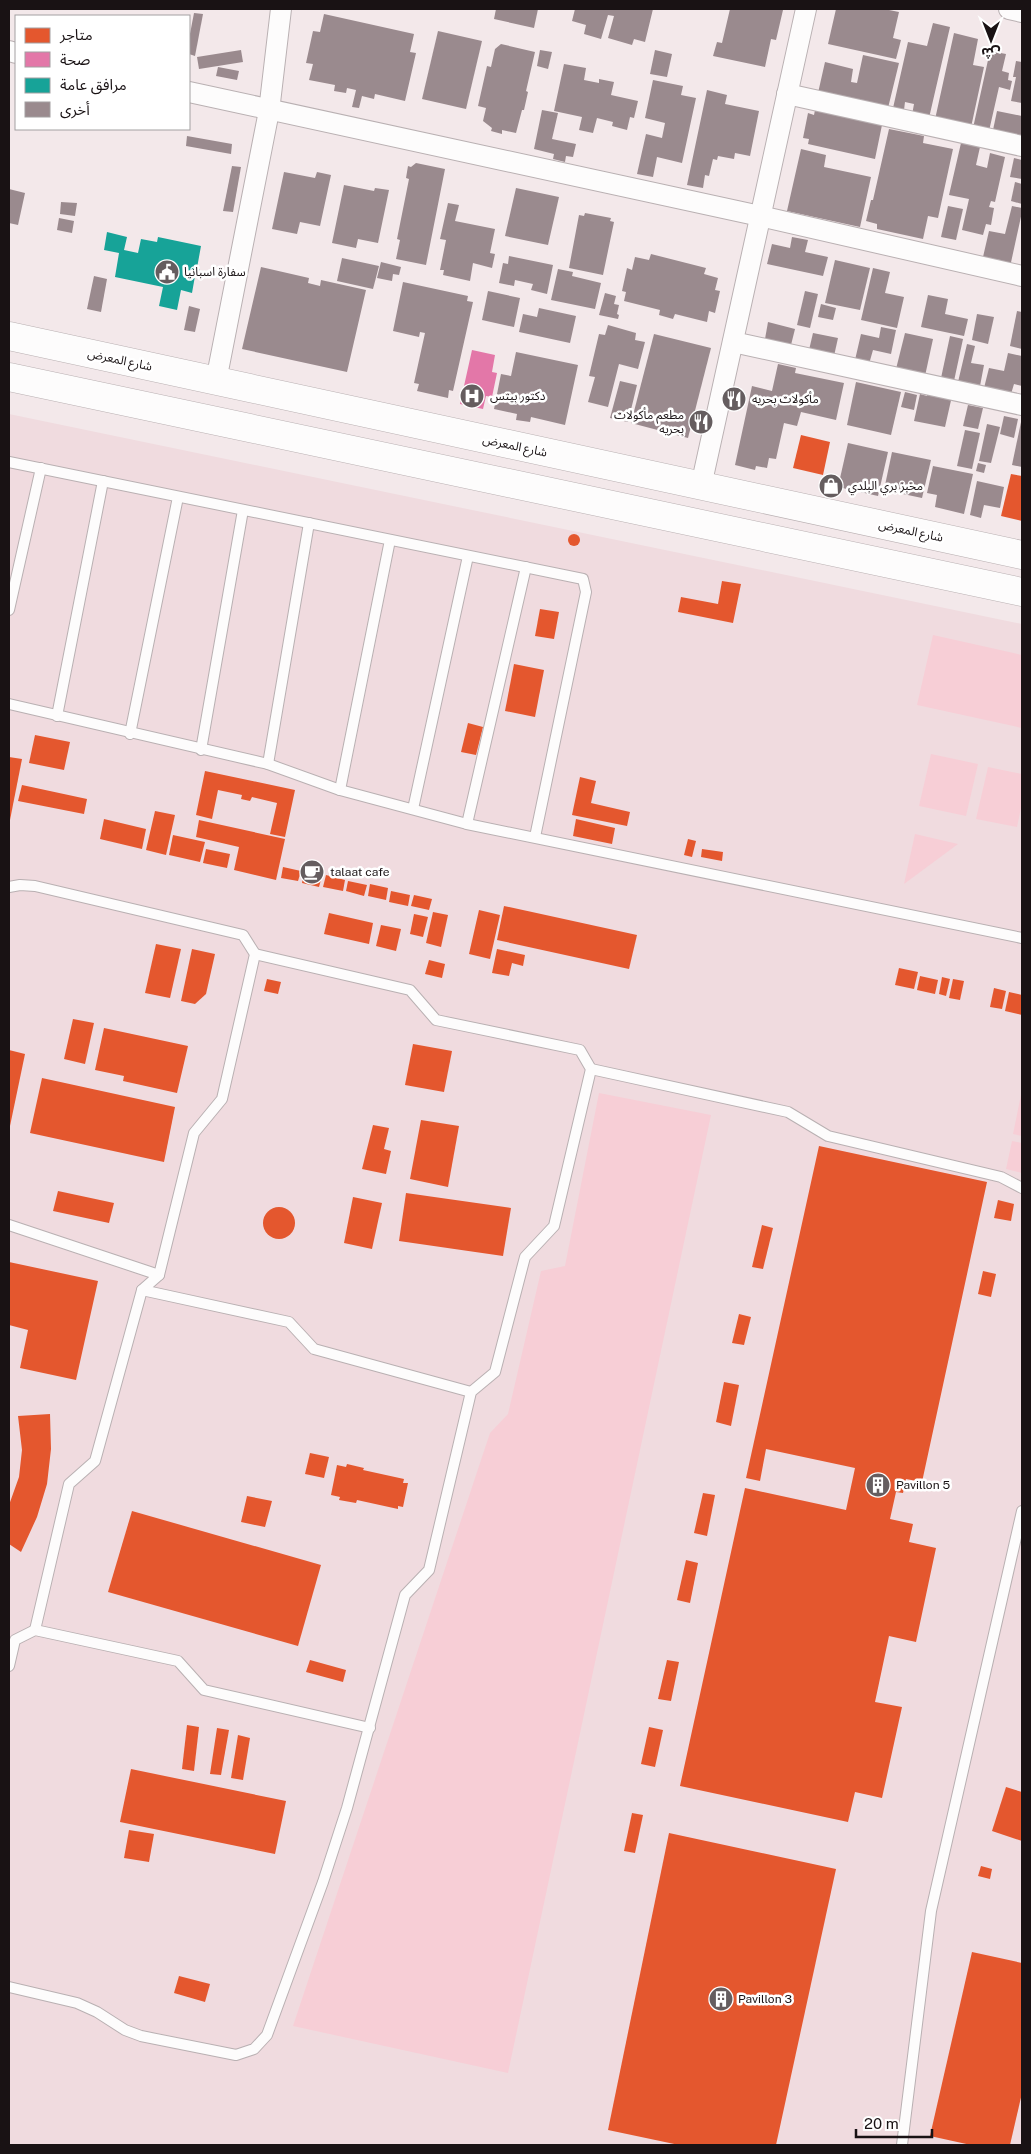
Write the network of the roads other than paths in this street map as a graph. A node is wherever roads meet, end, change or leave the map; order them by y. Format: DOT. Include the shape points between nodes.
graph roads {
  1 [pos="281,9"];
  2 [pos="806,9"];
  3 [pos="1009,9"];
  4 [pos="1022,12"];
  5 [pos="190,92"];
  6 [pos="787,94"];
  7 [pos="269,111"];
  8 [pos="1022,146"];
  9 [pos="760,216"];
  10 [pos="1022,276"];
  11 [pos="9,336"];
  12 [pos="733,342"];
  13 [pos="9,377"];
  14 [pos="216,381"];
  15 [pos="1022,405"];
  16 [pos="9,462"];
  17 [pos="616,467"];
  18 [pos="41,468"];
  19 [pos="103,481"];
  20 [pos="701,486"];
  21 [pos="178,496"];
  22 [pos="608,504"];
  23 [pos="243,510"];
  24 [pos="309,523"];
  25 [pos="390,540"];
  26 [pos="1022,555"];
  27 [pos="468,556"];
  28 [pos="526,567"];
  29 [pos="1022,592"];
  30 [pos="9,610"];
  31 [pos="9,704"];
  32 [pos="57,716"];
  33 [pos="130,734"];
  34 [pos="201,750"];
  35 [pos="268,764"];
  36 [pos="340,790"];
  37 [pos="413,809"];
  38 [pos="467,824"];
  39 [pos="535,837"];
  40 [pos="9,887"];
  41 [pos="1022,938"];
  42 [pos="255,954"];
  43 [pos="591,1069"];
  44 [pos="1022,1188"];
  45 [pos="9,1225"];
  46 [pos="159,1274"];
  47 [pos="142,1290"];
  48 [pos="471,1392"];
  49 [pos="1022,1511"];
  50 [pos="35,1630"];
  51 [pos="9,1666"];
  52 [pos="370,1728"];
  53 [pos="9,1986"];
  54 [pos="902,2145"];
  1 -- 7 [label="street"];
  2 -- 6 [label="street"];
  3 -- 4 [label="street"];
  5 -- 7 [label="street"];
  6 -- 8 [label="street"];
  6 -- 9 [label="street"];
  7 -- 9 [label="street"];
  7 -- 14 [label="street"];
  9 -- 10 [label="street"];
  9 -- 12 [label="street"];
  11 -- 14 [label="main road, شارع المعرض"];
  12 -- 15 [label="street"];
  12 -- 20 [label="street"];
  13 -- 22 [label="main road"];
  14 -- 17 [label="main road, شارع المعرض"];
  16 -- 18 [label="lane"];
  17 -- 20 [label="main road, شارع المعرض"];
  17 -- 22 [label="main road"];
  18 -- 19 [label="lane"];
  18 -- 30 [label="lane"];
  19 -- 21 [label="lane"];
  19 -- 32 [label="lane"];
  20 -- 26 [label="main road, شارع المعرض"];
  21 -- 23 [label="lane"];
  21 -- 33 [label="lane"];
  22 -- 29 [label="main road"];
  23 -- 24 [label="lane"];
  23 -- 34 [label="lane"];
  24 -- 25 [label="lane"];
  24 -- 35 [label="lane"];
  25 -- 27 [label="lane"];
  25 -- 36 [label="lane"];
  27 -- 28 [label="lane"];
  27 -- 37 [label="lane"];
  28 -- 38 [label="lane"];
  28 -- 39 [label="lane" via="583,579 586,592"];
  31 -- 32 [label="lane"];
  32 -- 33 [label="lane"];
  33 -- 34 [label="lane"];
  34 -- 35 [label="lane"];
  35 -- 36 [label="lane"];
  36 -- 37 [label="lane"];
  37 -- 38 [label="lane"];
  38 -- 39 [label="lane"];
  39 -- 41 [label="lane"];
  40 -- 42 [label="lane" via="35,886 243,935"];
  42 -- 43 [label="lane" via="410,990 436,1020 580,1050"];
  42 -- 46 [label="lane" via="222,1100 194,1132"];
  43 -- 44 [label="lane" via="788,1112 828,1136 1001,1177"];
  43 -- 48 [label="lane" via="554,1226 525,1257 495,1372"];
  45 -- 46 [label="lane"];
  46 -- 47 [label="lane"];
  47 -- 48 [label="lane" via="289,1322 314,1349"];
  47 -- 50 [label="lane" via="95,1461 69,1484"];
  48 -- 52 [label="lane" via="429,1570 405,1595"];
  49 -- 54 [label="lane" via="931,1910"];
  50 -- 51 [label="lane" via="15,1640"];
  50 -- 52 [label="lane" via="178,1661 204,1690"];
  52 -- 53 [label="lane" via="323,1882 267,2035 254,2049 236,2055 141,2036 77,2003"];
}
